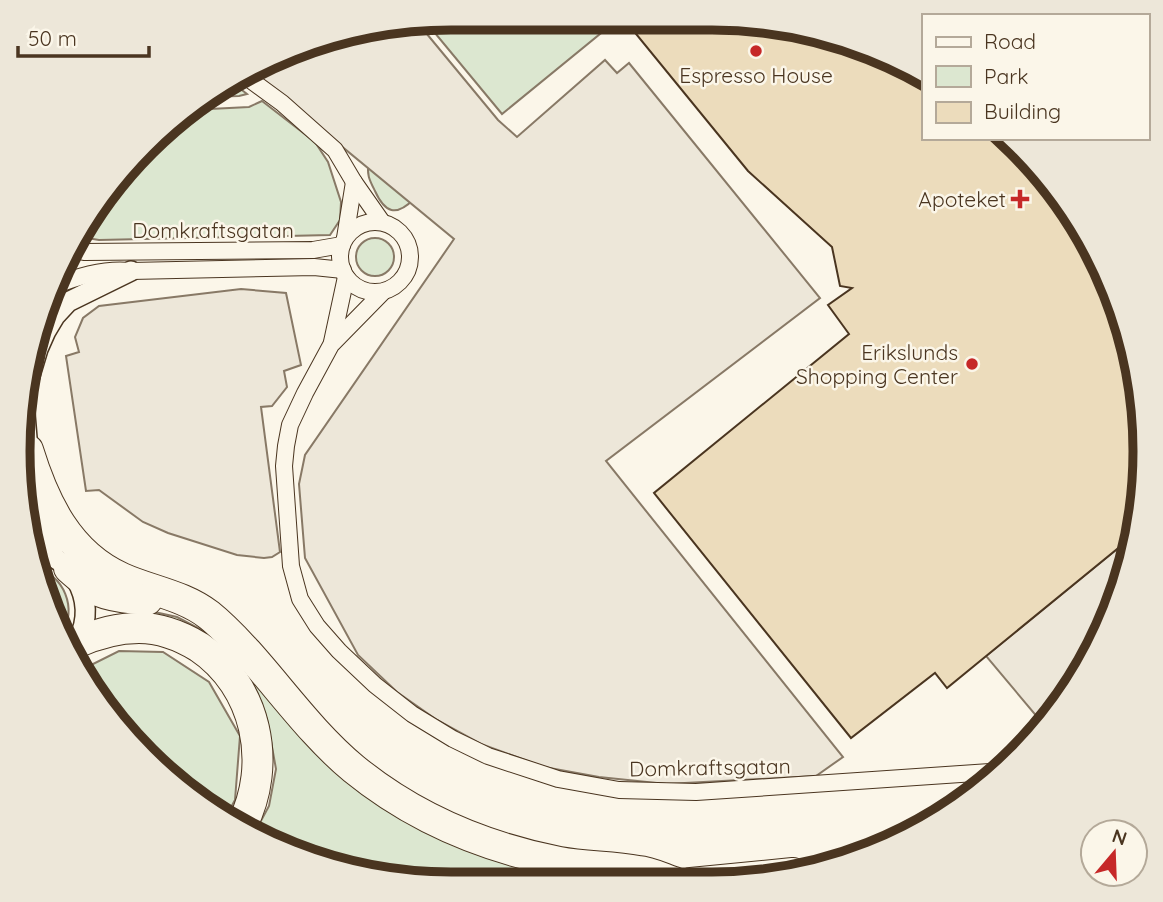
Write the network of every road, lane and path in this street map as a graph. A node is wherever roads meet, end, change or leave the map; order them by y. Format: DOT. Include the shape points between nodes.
graph roads {
  1 [pos="251,80"];
  2 [pos="354,182"];
  3 [pos="382,222"];
  4 [pos="344,241"];
  5 [pos="80,251"];
  6 [pos="131,271"];
  7 [pos="344,274"];
  8 [pos="66,281"];
  9 [pos="383,292"];
  10 [pos="49,326"];
  11 [pos="331,345"];
  12 [pos="30,457"];
  13 [pos="31,470"];
  14 [pos="42,553"];
  15 [pos="62,563"];
  16 [pos="76,642"];
  17 [pos="77,645"];
  18 [pos="245,650"];
  19 [pos="984,772"];
  20 [pos="245,819"];
  21 [pos="643,872"];
  1 -- 2 [label="street" via="318,133 335,150"];
  2 -- 3 [label="street"];
  2 -- 4 [label="street"];
  3 -- 4 [label="street" via="362,224"];
  3 -- 9 [label="street" via="403,234 411,257 405,277"];
  4 -- 5 [label="street, Domkraftsgatan" via="313,250"];
  4 -- 7 [label="street" via="340,257"];
  6 -- 7 [label="street, Domkraftsgatan" via="314,267"];
  6 -- 8 [label="street, Domkraftsgatan" via="118,269"];
  6 -- 10 [label="street" via="68,302"];
  7 -- 9 [label="street" via="360,289"];
  7 -- 11 [label="street, Domkraftsgatan"];
  9 -- 11 [label="street, Domkraftsgatan"];
  11 -- 19 [label="street, Domkraftsgatan" via="290,425 286,446 291,566 300,599 317,626 375,685 412,713 453,739 506,763 619,790 708,791"];
  12 -- 18 [label="highway" via="46,501 76,546 121,578 180,598 205,612 228,629"];
  13 -- 15 [label="street" via="35,502"];
  14 -- 15 [label="street"];
  15 -- 16 [label="street" via="79,583 85,602 85,618"];
  15 -- 18 [label="highway" via="102,592 151,600 202,619"];
  17 -- 20 [label="highway" via="115,629 141,627 188,640 226,671 251,714 257,739 256,789"];
  18 -- 21 [label="highway" via="332,750 415,811 511,851"];
}
